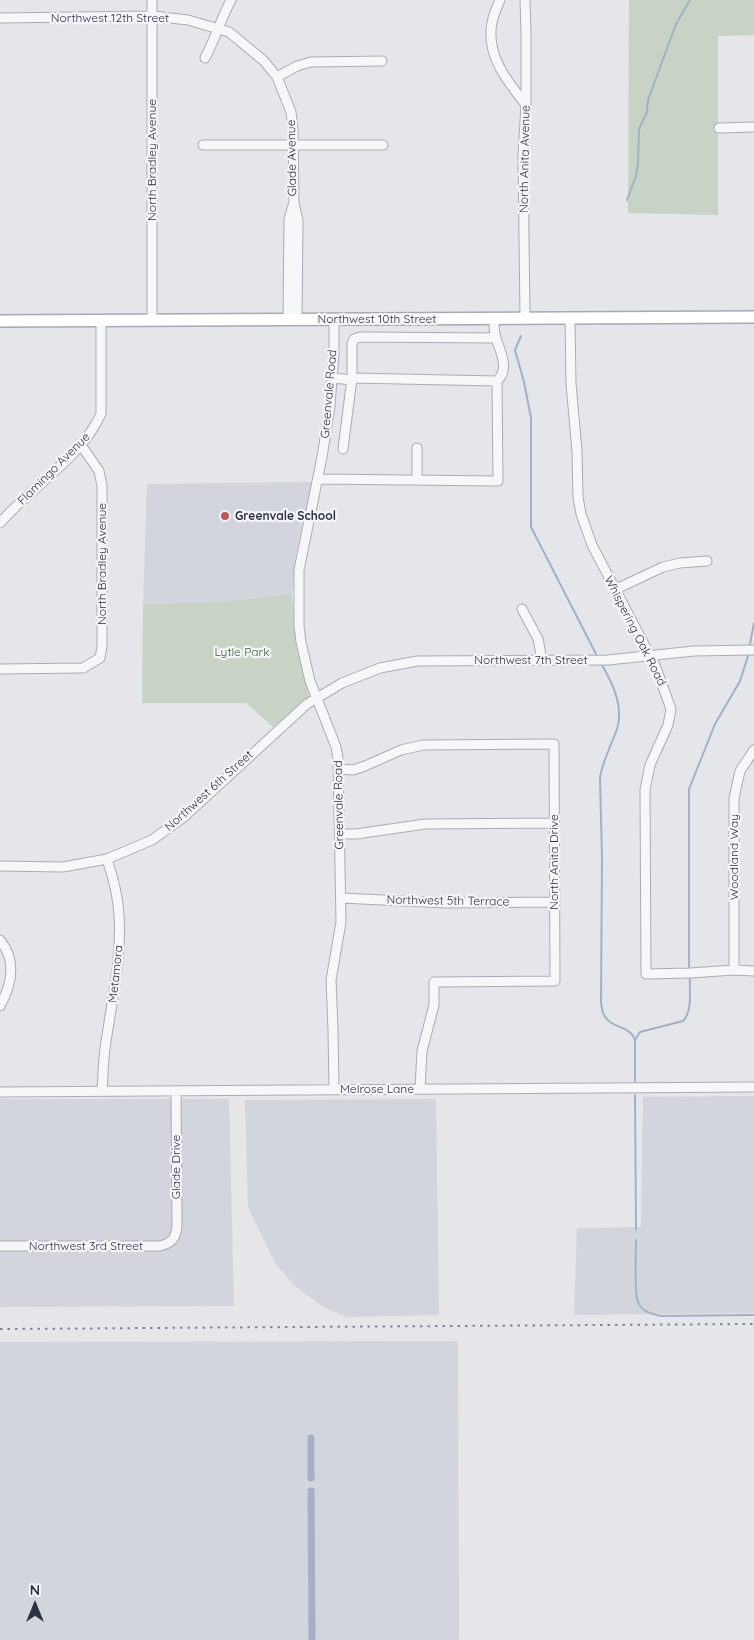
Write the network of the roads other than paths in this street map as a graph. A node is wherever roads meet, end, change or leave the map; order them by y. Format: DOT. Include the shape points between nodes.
graph roads {
  1 [pos="152,0"];
  2 [pos="231,0"];
  3 [pos="500,0"];
  4 [pos="525,0"];
  5 [pos="153,16"];
  6 [pos="0,18"];
  7 [pos="217,29"];
  8 [pos="204,58"];
  9 [pos="382,61"];
  10 [pos="277,77"];
  11 [pos="526,105"];
  12 [pos="754,127"];
  13 [pos="719,128"];
  14 [pos="204,145"];
  15 [pos="383,145"];
  16 [pos="294,146"];
  17 [pos="754,317"];
  18 [pos="570,318"];
  19 [pos="293,319"];
  20 [pos="334,319"];
  21 [pos="494,319"];
  22 [pos="525,319"];
  23 [pos="101,320"];
  24 [pos="152,320"];
  25 [pos="0,321"];
  26 [pos="496,338"];
  27 [pos="333,378"];
  28 [pos="352,379"];
  29 [pos="497,381"];
  30 [pos="80,445"];
  31 [pos="417,448"];
  32 [pos="343,449"];
  33 [pos="318,479"];
  34 [pos="417,480"];
  35 [pos="0,523"];
  36 [pos="707,561"];
  37 [pos="614,590"];
  38 [pos="522,609"];
  39 [pos="751,650"];
  40 [pos="649,656"];
  41 [pos="542,660"];
  42 [pos="0,669"];
  43 [pos="316,698"];
  44 [pos="754,750"];
  45 [pos="339,770"];
  46 [pos="554,823"];
  47 [pos="340,834"];
  48 [pos="107,859"];
  49 [pos="0,866"];
  50 [pos="341,898"];
  51 [pos="554,902"];
  52 [pos="0,940"];
  53 [pos="734,970"];
  54 [pos="754,971"];
  55 [pos="0,1006"];
  56 [pos="754,1087"];
  57 [pos="334,1089"];
  58 [pos="420,1089"];
  59 [pos="102,1091"];
  60 [pos="176,1091"];
  61 [pos="0,1092"];
  62 [pos="172,1241"];
  63 [pos="0,1246"];
  1 -- 5 [label="street, North Bradley Avenue"];
  2 -- 7 [label="street"];
  3 -- 11 [label="street" via="491,29 493,50 504,77"];
  4 -- 11 [label="street, North Anita Avenue"];
  5 -- 6 [label="street, Northwest 12th Street"];
  5 -- 7 [label="street, Northwest 12th Street" via="188,20"];
  5 -- 24 [label="street, North Bradley Avenue"];
  7 -- 8 [label="street"];
  7 -- 10 [label="street, Glade Avenue" via="229,32 243,42"];
  9 -- 10 [label="street" via="311,62"];
  10 -- 16 [label="street, Glade Avenue" via="291,112"];
  11 -- 22 [label="street, North Anita Avenue"];
  12 -- 13 [label="street"];
  14 -- 16 [label="street"];
  15 -- 16 [label="street"];
  16 -- 19 [label="street, Glade Avenue"];
  17 -- 18 [label="main road, Northwest 10th Street"];
  18 -- 22 [label="main road, Northwest 10th Street"];
  18 -- 37 [label="street, Whispering Oak Road" via="570,384 581,514"];
  19 -- 20 [label="main road, Northwest 10th Street"];
  19 -- 24 [label="main road, Northwest 10th Street"];
  20 -- 21 [label="main road, Northwest 10th Street"];
  20 -- 27 [label="street, Greenvale Road"];
  21 -- 22 [label="main road, Northwest 10th Street"];
  21 -- 26 [label="street"];
  23 -- 24 [label="main road, Northwest 10th Street"];
  23 -- 25 [label="main road, Northwest 10th Street"];
  23 -- 30 [label="street, Flamingo Avenue" via="101,414"];
  26 -- 28 [label="street" via="360,337 352,344"];
  26 -- 29 [label="street" via="504,370"];
  27 -- 28 [label="street"];
  27 -- 33 [label="street, Greenvale Road"];
  28 -- 29 [label="street"];
  28 -- 32 [label="street"];
  29 -- 34 [label="street" via="498,482"];
  30 -- 35 [label="street, Flamingo Avenue"];
  30 -- 42 [label="street, North Bradley Avenue" via="99,471 102,486 100,658 83,668"];
  31 -- 34 [label="street"];
  33 -- 34 [label="street"];
  33 -- 43 [label="street, Greenvale Road" via="299,570 301,642"];
  36 -- 37 [label="street" via="663,567"];
  37 -- 40 [label="street, Whispering Oak Road"];
  38 -- 41 [label="street" via="538,639"];
  39 -- 40 [label="street, Northwest 7th Street"];
  40 -- 41 [label="street, Northwest 7th Street"];
  40 -- 53 [label="street, Whispering Oak Road" via="671,709 668,725 650,765 645,790 646,974"];
  41 -- 43 [label="street, Northwest 7th Street" via="399,664 361,674"];
  43 -- 45 [label="street, Greenvale Road" via="336,747"];
  43 -- 48 [label="street, Northwest 6th Street" via="185,816 152,840"];
  44 -- 53 [label="street, Woodland Way" via="740,771 734,798"];
  45 -- 46 [label="street, North Anita Drive" via="353,770 422,745 554,744"];
  45 -- 47 [label="street, Greenvale Road"];
  46 -- 47 [label="street" via="409,825"];
  46 -- 51 [label="street, North Anita Drive"];
  47 -- 50 [label="street, Greenvale Road"];
  48 -- 49 [label="street, Northwest 6th Street" via="63,867"];
  48 -- 59 [label="street, Metamora" via="115,884 119,948"];
  50 -- 51 [label="street, Northwest 5th Terrace" via="446,903"];
  50 -- 57 [label="street, Greenvale Road" via="340,932 331,980"];
  51 -- 58 [label="street, North Anita Drive" via="555,980 434,982 434,1005 422,1051"];
  52 -- 55 [label="street" via="8,950 11,982"];
  53 -- 54 [label="street"];
  56 -- 58 [label="street, Melrose Lane"];
  57 -- 58 [label="street, Melrose Lane"];
  57 -- 60 [label="street, Melrose Lane"];
  59 -- 60 [label="street, Melrose Lane"];
  59 -- 61 [label="street, Melrose Lane"];
  60 -- 62 [label="street, Glade Drive" via="177,1226 176,1237"];
  62 -- 63 [label="street, Northwest 3rd Street" via="160,1246"];
}
